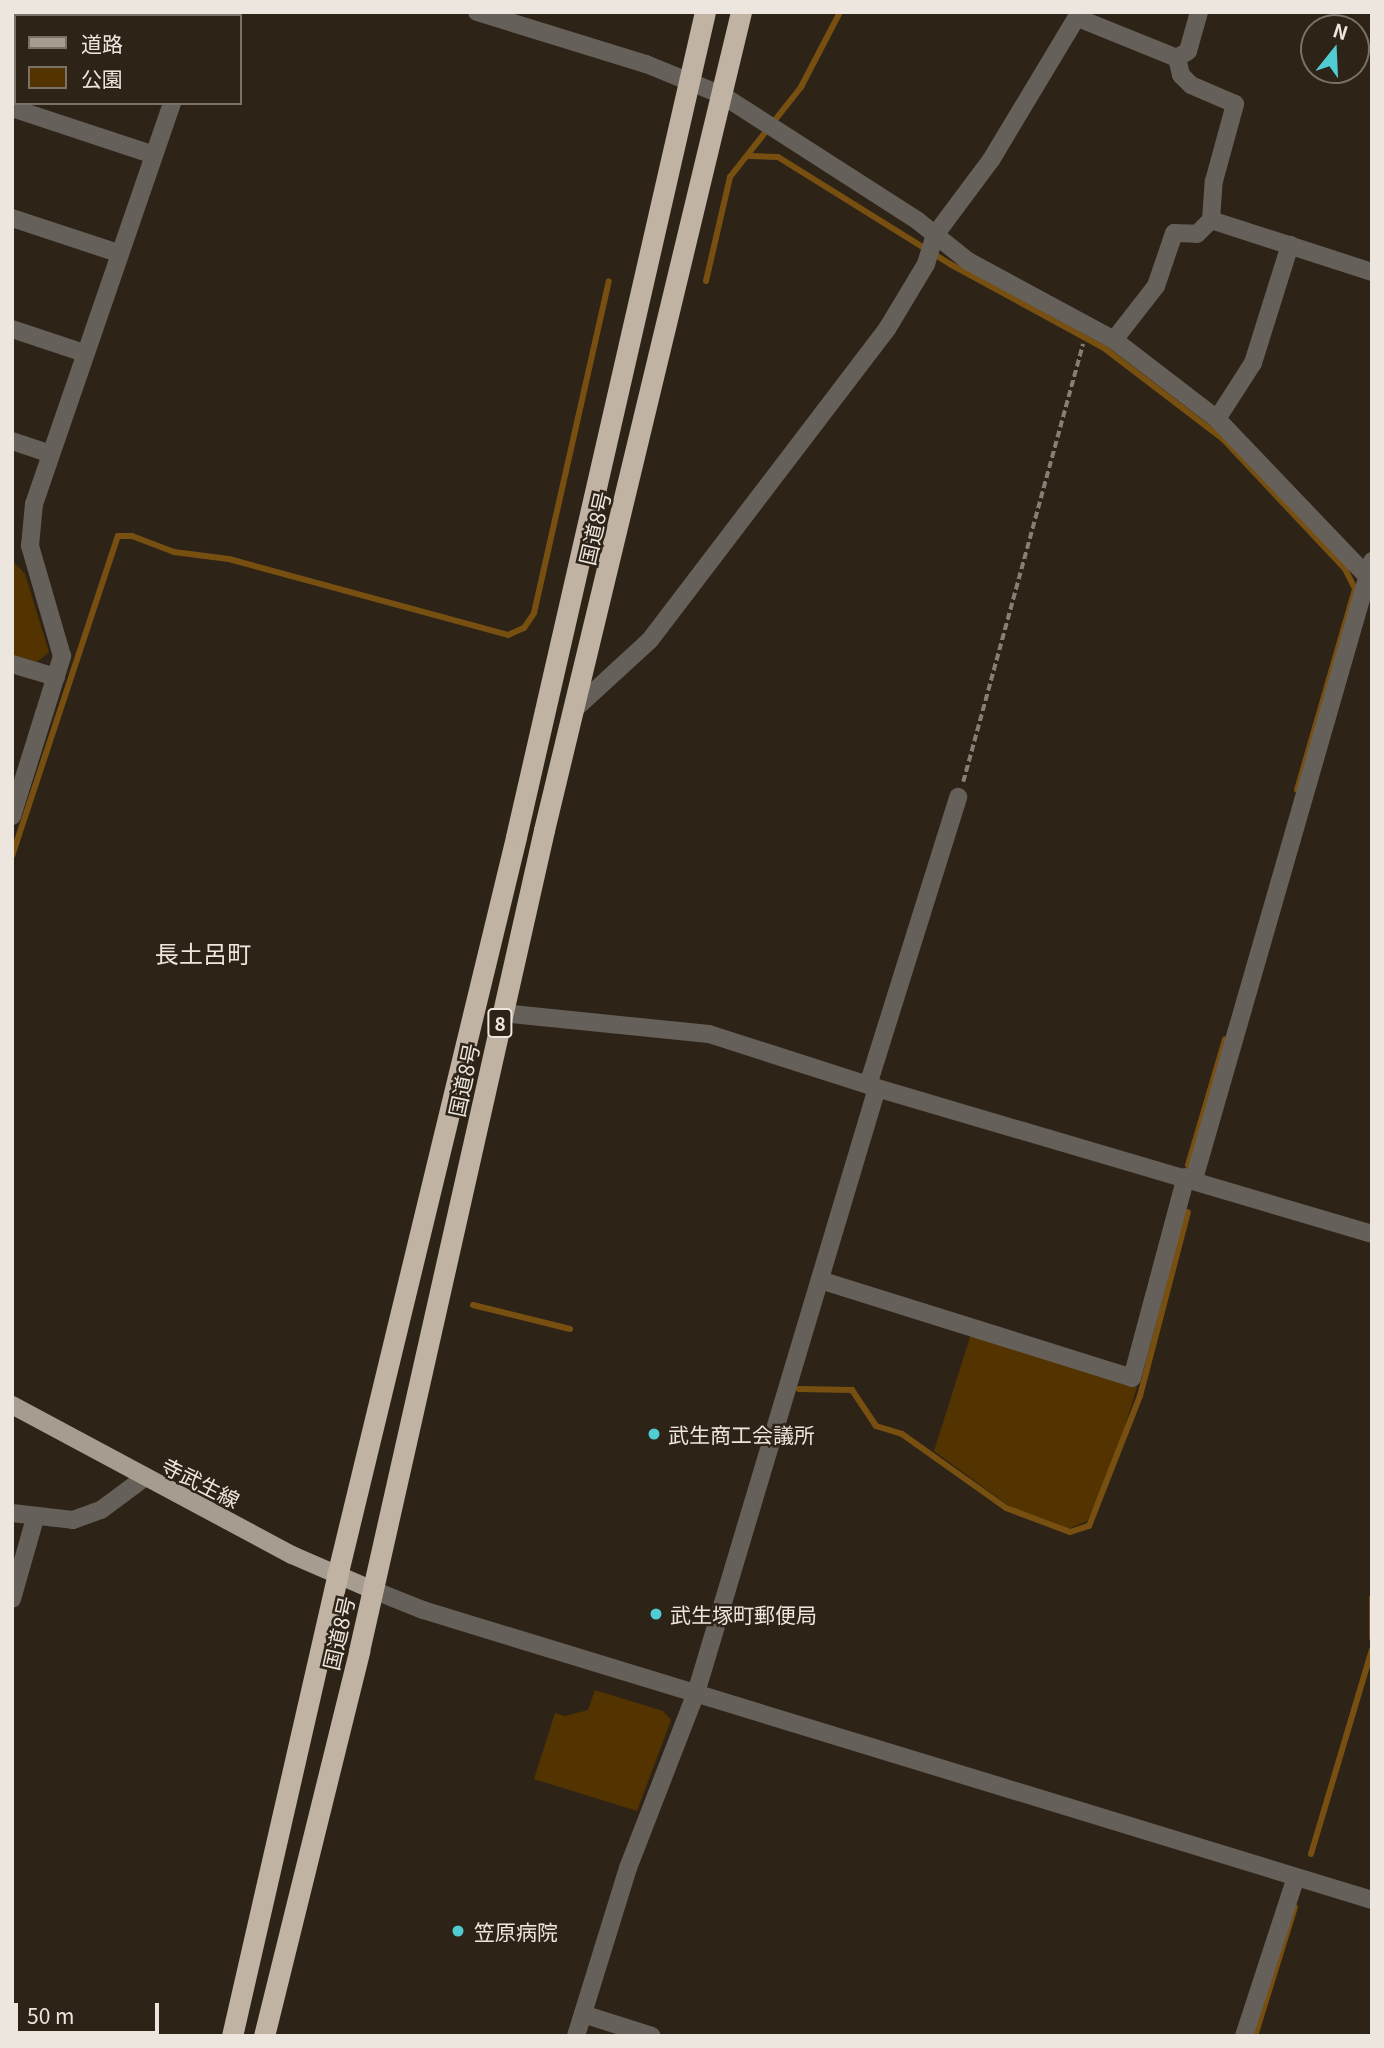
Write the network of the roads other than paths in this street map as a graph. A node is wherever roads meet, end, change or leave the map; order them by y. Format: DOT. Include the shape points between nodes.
graph roads {
  1 [pos="477,12"];
  2 [pos="705,12"];
  3 [pos="741,12"];
  4 [pos="1199,12"];
  5 [pos="1079,15"];
  6 [pos="523,19"];
  7 [pos="1177,58"];
  8 [pos="689,79"];
  9 [pos="722,95"];
  10 [pos="171,105"];
  11 [pos="12,108"];
  12 [pos="151,154"];
  13 [pos="12,218"];
  14 [pos="1211,220"];
  15 [pos="935,235"];
  16 [pos="1290,245"];
  17 [pos="118,253"];
  18 [pos="1372,272"];
  19 [pos="12,329"];
  20 [pos="1114,341"];
  21 [pos="84,353"];
  22 [pos="1217,419"];
  23 [pos="12,441"];
  24 [pos="51,454"];
  25 [pos="21,547"];
  26 [pos="1372,561"];
  27 [pos="1369,580"];
  28 [pos="12,664"];
  29 [pos="56,677"];
  30 [pos="576,708"];
  31 [pos="17,781"];
  32 [pos="958,797"];
  33 [pos="12,816"];
  34 [pos="502,1013"];
  35 [pos="873,1087"];
  36 [pos="1190,1178"];
  37 [pos="1372,1234"];
  38 [pos="820,1280"];
  39 [pos="12,1405"];
  40 [pos="144,1478"];
  41 [pos="12,1513"];
  42 [pos="35,1518"];
  43 [pos="337,1576"];
  44 [pos="373,1590"];
  45 [pos="12,1598"];
  46 [pos="696,1693"];
  47 [pos="1296,1877"];
  48 [pos="1372,1900"];
  49 [pos="583,2014"];
  50 [pos="232,2036"];
  51 [pos="264,2036"];
  52 [pos="576,2036"];
  53 [pos="652,2036"];
  54 [pos="1244,2036"];
  1 -- 6 [label="street"];
  2 -- 8 [label="highway, 国道8号 / 8"];
  3 -- 9 [label="highway, 国道8号 / 8"];
  4 -- 7 [label="street" via="1188,51"];
  5 -- 7 [label="street"];
  5 -- 15 [label="street" via="991,160"];
  6 -- 8 [label="street"];
  7 -- 14 [label="street" via="1181,75 1191,85 1235,104 1214,181"];
  8 -- 9 [label="street"];
  8 -- 43 [label="highway, 国道8号 / 8" via="516,837"];
  9 -- 15 [label="street"];
  9 -- 30 [label="highway, 国道8号 / 8"];
  10 -- 12 [label="street"];
  11 -- 12 [label="street"];
  12 -- 17 [label="street"];
  13 -- 17 [label="street"];
  14 -- 16 [label="street"];
  14 -- 20 [label="street" via="1197,234 1174,233 1156,286"];
  15 -- 20 [label="street" via="968,261"];
  15 -- 30 [label="street" via="926,264 887,329 716,555 650,640"];
  16 -- 18 [label="street"];
  16 -- 22 [label="street" via="1253,363"];
  17 -- 21 [label="street"];
  19 -- 21 [label="street"];
  20 -- 22 [label="street"];
  21 -- 24 [label="street"];
  22 -- 27 [label="street"];
  23 -- 24 [label="street"];
  24 -- 25 [label="street"];
  25 -- 29 [label="street" via="62,656"];
  26 -- 27 [label="street"];
  27 -- 36 [label="street"];
  28 -- 29 [label="street"];
  29 -- 31 [label="street"];
  30 -- 34 [label="highway, 国道8号 / 8"];
  31 -- 33 [label="street"];
  32 -- 35 [label="street"];
  34 -- 35 [label="street" via="709,1034"];
  34 -- 44 [label="highway, 国道8号 / 8" via="458,1227"];
  35 -- 36 [label="street"];
  35 -- 38 [label="street"];
  36 -- 37 [label="street"];
  36 -- 38 [label="street" via="1132,1378"];
  38 -- 46 [label="street"];
  39 -- 40 [label="main road, 寺武生線"];
  40 -- 42 [label="street" via="101,1510 73,1520"];
  40 -- 43 [label="main road, 寺武生線"];
  41 -- 42 [label="street"];
  42 -- 45 [label="street"];
  43 -- 44 [label="main road, 寺武生線"];
  43 -- 50 [label="highway, 国道8号 / 8"];
  44 -- 46 [label="street" via="423,1610"];
  44 -- 51 [label="highway, 国道8号 / 8"];
  46 -- 47 [label="street"];
  46 -- 49 [label="street" via="628,1868"];
  47 -- 48 [label="street"];
  47 -- 54 [label="street"];
  49 -- 52 [label="street"];
  49 -- 53 [label="street"];
}
